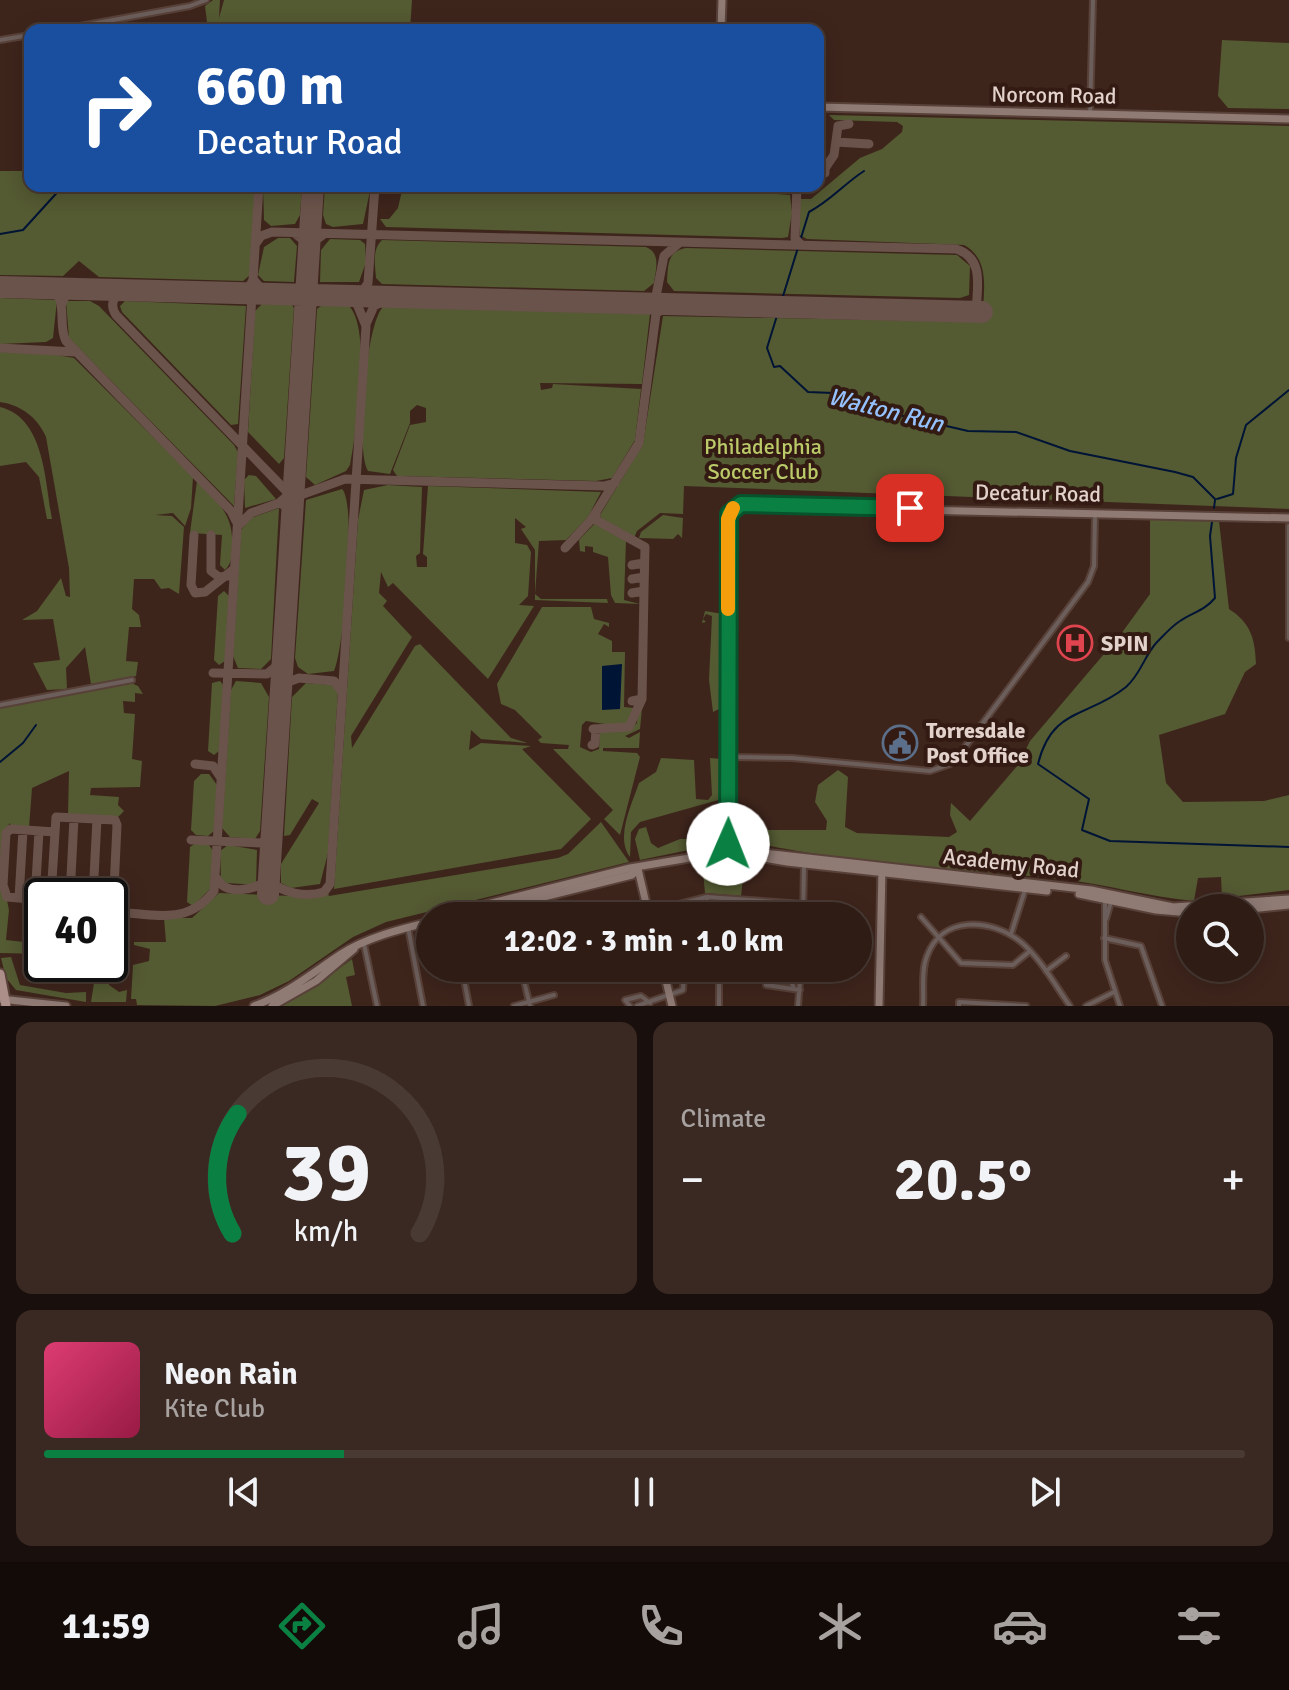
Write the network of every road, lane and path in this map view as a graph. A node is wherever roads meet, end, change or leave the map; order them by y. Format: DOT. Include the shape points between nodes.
graph roads {
  1 [pos="206,0"];
  2 [pos="722,0"];
  3 [pos="1093,0"];
  4 [pos="91,24"];
  5 [pos="722,24"];
  6 [pos="24,36"];
  7 [pos="0,40"];
  8 [pos="824,107"];
  9 [pos="1090,114"];
  10 [pos="1289,119"];
  11 [pos="1096,512"];
  12 [pos="1289,518"];
  13 [pos="1289,526"];
  14 [pos="1289,638"];
  15 [pos="132,680"];
  16 [pos="0,705"];
  17 [pos="729,757"];
  18 [pos="728,852"];
  19 [pos="804,862"];
  20 [pos="638,869"];
  21 [pos="882,870"];
  22 [pos="1025,886"];
  23 [pos="707,897"];
  24 [pos="1109,897"];
  25 [pos="501,902"];
  26 [pos="645,902"];
  27 [pos="690,902"];
  28 [pos="707,902"];
  29 [pos="776,902"];
  30 [pos="804,902"];
  31 [pos="1289,902"];
  32 [pos="1264,906"];
  33 [pos="1176,910"];
  34 [pos="921,917"];
  35 [pos="416,925"];
  36 [pos="408,927"];
  37 [pos="1011,934"];
  38 [pos="939,938"];
  39 [pos="1104,938"];
  40 [pos="364,944"];
  41 [pos="354,949"];
  42 [pos="1030,951"];
  43 [pos="1066,956"];
  44 [pos="1046,971"];
  45 [pos="0,974"];
  46 [pos="465,982"];
  47 [pos="524,982"];
  48 [pos="666,982"];
  49 [pos="683,982"];
  50 [pos="719,982"];
  51 [pos="798,982"];
  52 [pos="797,989"];
  53 [pos="1114,992"];
  54 [pos="554,995"];
  55 [pos="670,996"];
  56 [pos="2,1003"];
  57 [pos="650,1003"];
  58 [pos="530,1004"];
  59 [pos="961,1004"];
  60 [pos="66,1006"];
  61 [pos="254,1006"];
  62 [pos="272,1006"];
  63 [pos="377,1006"];
  64 [pos="423,1006"];
  65 [pos="469,1006"];
  66 [pos="514,1006"];
  67 [pos="630,1006"];
  68 [pos="637,1006"];
  69 [pos="672,1006"];
  70 [pos="719,1006"];
  71 [pos="798,1006"];
  72 [pos="879,1006"];
  73 [pos="923,1006"];
  74 [pos="1026,1006"];
  75 [pos="1070,1006"];
  76 [pos="1086,1006"];
  77 [pos="1120,1006"];
  78 [pos="1162,1006"];
  1 -- 4 [label="street"];
  2 -- 5 [label="street"];
  3 -- 9 [label="street"];
  6 -- 7 [label="street"];
  8 -- 9 [label="street, Norcom Road"];
  9 -- 10 [label="street, Norcom Road"];
  11 -- 12 [label="street, Decatur Road"];
  11 -- 17 [label="street" via="1088,582 953,763 930,771"];
  11 -- 17 [label="street, Decatur Road" via="738,504 728,519"];
  13 -- 14 [label="street"];
  15 -- 16 [label="street"];
  17 -- 18 [label="street"];
  18 -- 19 [label="street, Academy Road"];
  18 -- 20 [label="street, Academy Road"];
  19 -- 21 [label="street, Academy Road"];
  19 -- 30 [label="street"];
  20 -- 25 [label="street, Academy Road"];
  20 -- 26 [label="street"];
  21 -- 22 [label="street, Academy Road"];
  21 -- 72 [label="street"];
  22 -- 24 [label="street, Academy Road"];
  22 -- 37 [label="street"];
  23 -- 27 [label="street"];
  23 -- 28 [label="street"];
  23 -- 29 [label="street"];
  24 -- 31 [label="street, Academy Road" via="1173,907"];
  24 -- 33 [label="street, Academy Road"];
  24 -- 39 [label="street"];
  31 -- 32 [label="street, Academy Road"];
  34 -- 38 [label="street"];
  35 -- 36 [label="street"];
  36 -- 40 [label="street"];
  36 -- 64 [label="street"];
  37 -- 38 [label="street" via="973,923"];
  37 -- 42 [label="street"];
  38 -- 42 [label="street" via="961,963 1013,965"];
  38 -- 73 [label="street" via="925,959"];
  39 -- 53 [label="street"];
  39 -- 78 [label="street" via="1141,947"];
  40 -- 41 [label="street"];
  40 -- 63 [label="street"];
  41 -- 61 [label="street" via="294,988"];
  41 -- 62 [label="street" via="316,981"];
  42 -- 44 [label="street"];
  43 -- 44 [label="street"];
  44 -- 75 [label="street"];
  45 -- 56 [label="main road"];
  46 -- 65 [label="street"];
  47 -- 58 [label="street"];
  48 -- 55 [label="street"];
  49 -- 55 [label="street" via="683,990"];
  50 -- 70 [label="street"];
  51 -- 52 [label="street"];
  52 -- 52 [label="street" via="789,975 766,974 766,985"];
  52 -- 71 [label="street"];
  53 -- 76 [label="street"];
  53 -- 77 [label="street"];
  54 -- 58 [label="street"];
  55 -- 57 [label="street"];
  55 -- 69 [label="street"];
  56 -- 60 [label="street"];
  57 -- 67 [label="street" via="641,996 625,1000"];
  57 -- 68 [label="street"];
  58 -- 66 [label="street"];
  59 -- 74 [label="street"];
}
